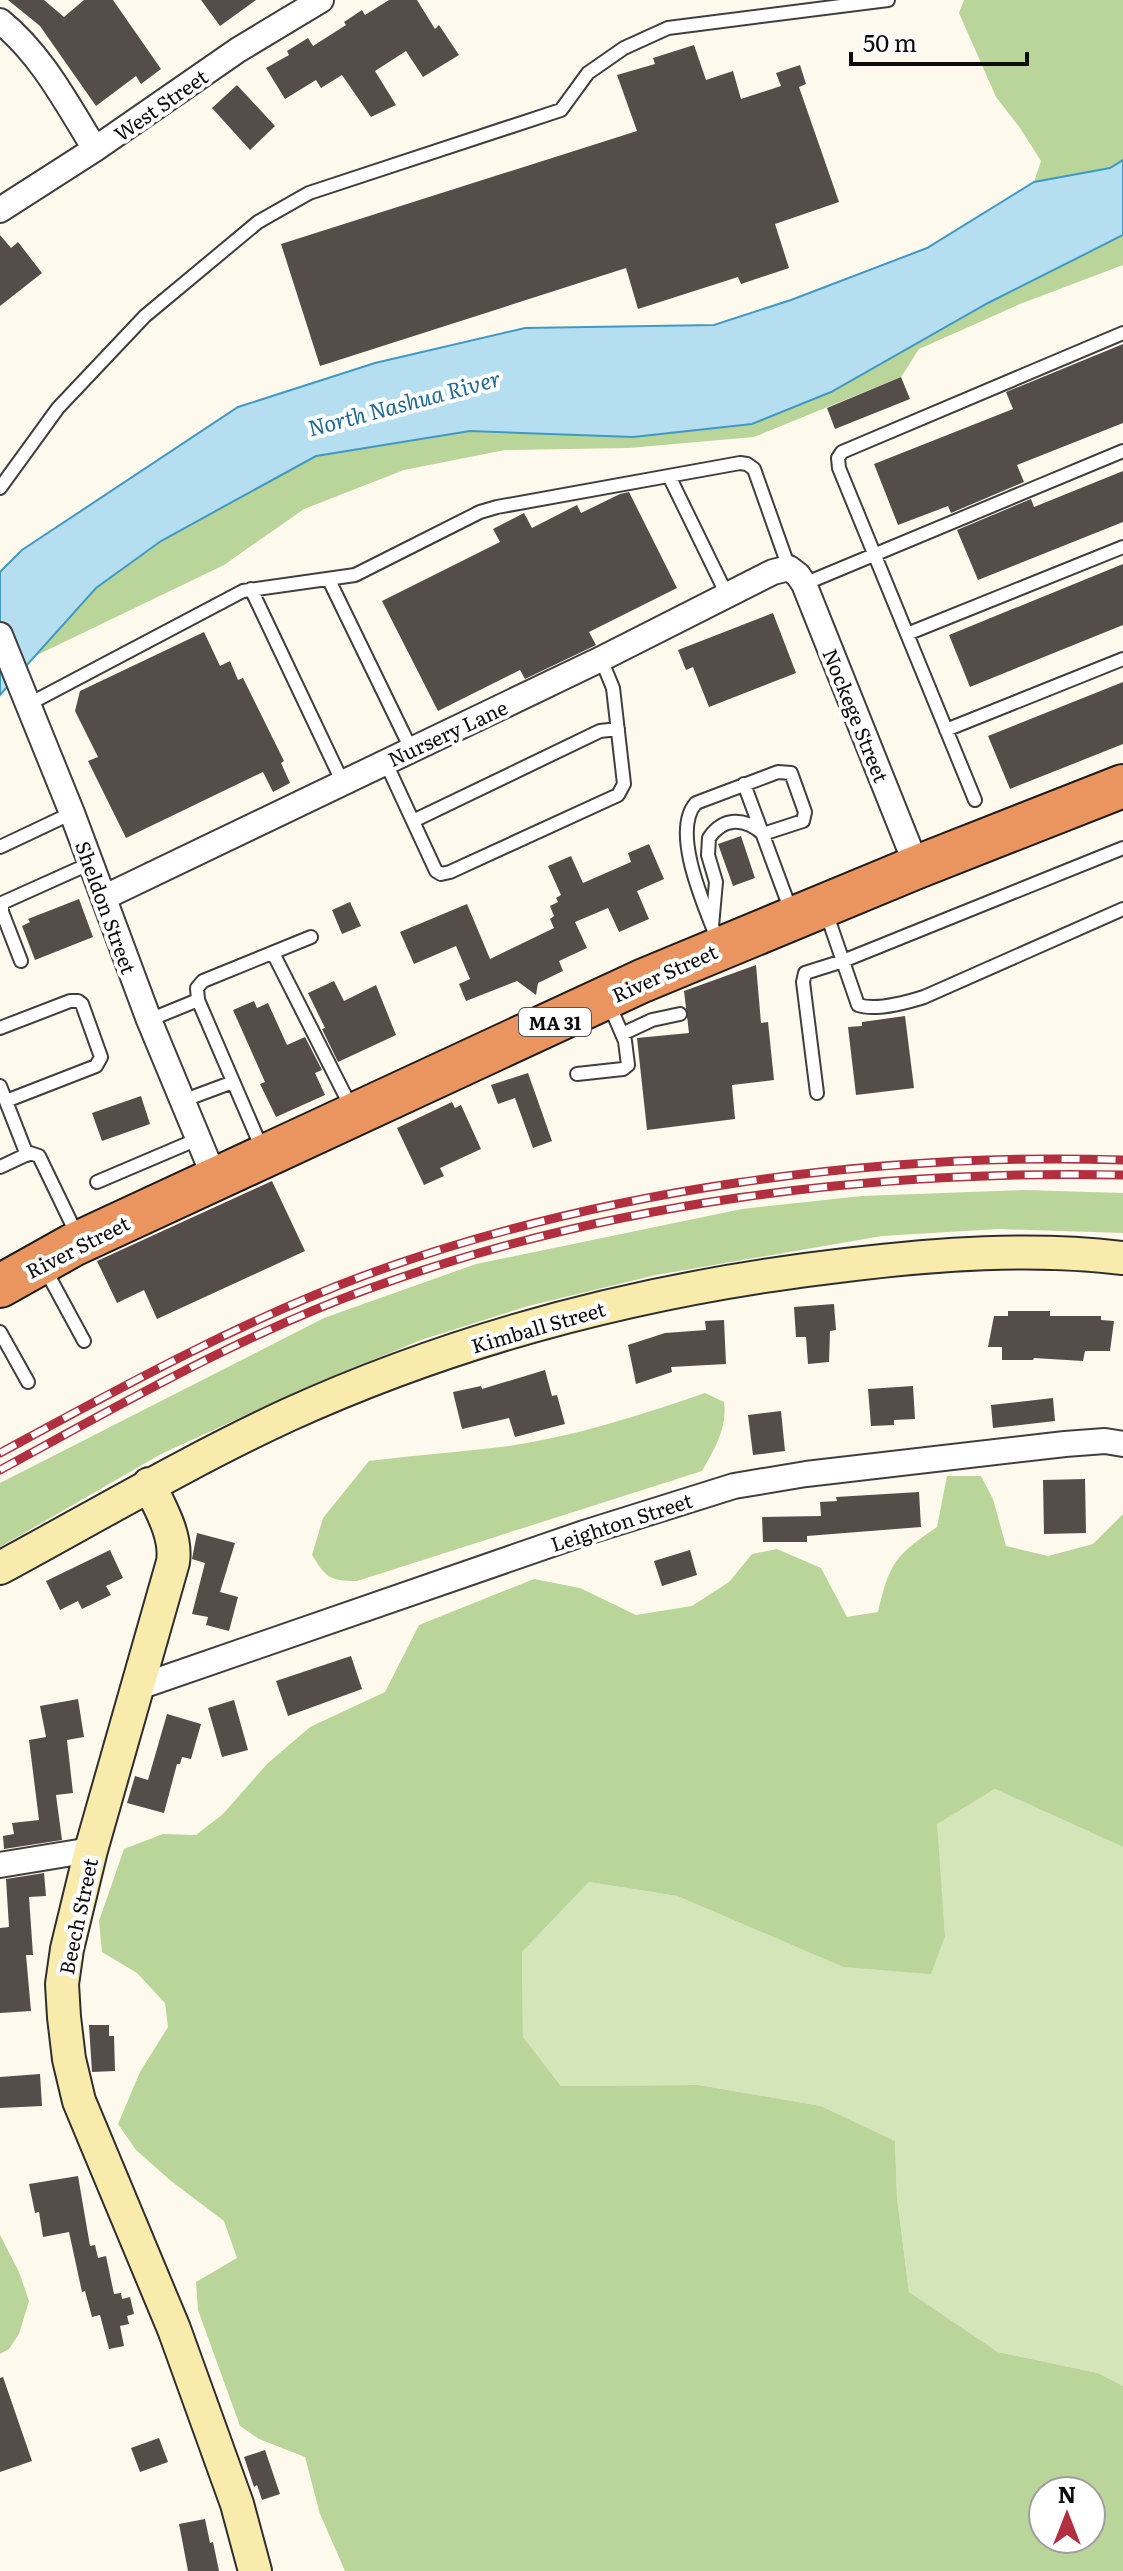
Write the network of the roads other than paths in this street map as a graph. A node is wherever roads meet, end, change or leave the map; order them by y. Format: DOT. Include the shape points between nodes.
graph roads {
  1 [pos="321,0"];
  2 [pos="888,0"];
  3 [pos="0,21"];
  4 [pos="95,149"];
  5 [pos="0,210"];
  6 [pos="1123,333"];
  7 [pos="1123,451"];
  8 [pos="669,476"];
  9 [pos="0,488"];
  10 [pos="1123,547"];
  11 [pos="874,554"];
  12 [pos="797,576"];
  13 [pos="329,580"];
  14 [pos="251,589"];
  15 [pos="727,595"];
  16 [pos="907,634"];
  17 [pos="0,635"];
  18 [pos="601,659"];
  19 [pos="1123,659"];
  20 [pos="29,704"];
  21 [pos="618,729"];
  22 [pos="946,730"];
  23 [pos="411,749"];
  24 [pos="385,761"];
  25 [pos="342,781"];
  26 [pos="744,784"];
  27 [pos="1123,786"];
  28 [pos="975,800"];
  29 [pos="72,813"];
  30 [pos="413,821"];
  31 [pos="763,834"];
  32 [pos="0,847"];
  33 [pos="1123,848"];
  34 [pos="91,863"];
  35 [pos="917,867"];
  36 [pos="105,897"];
  37 [pos="1123,909"];
  38 [pos="808,912"];
  39 [pos="311,937"];
  40 [pos="716,937"];
  41 [pos="273,953"];
  42 [pos="21,961"];
  43 [pos="843,961"];
  44 [pos="198,1000"];
  45 [pos="680,1014"];
  46 [pos="614,1016"];
  47 [pos="149,1020"];
  48 [pos="0,1028"];
  49 [pos="577,1074"];
  50 [pos="233,1082"];
  51 [pos="0,1086"];
  52 [pos="817,1093"];
  53 [pos="6,1101"];
  54 [pos="182,1101"];
  55 [pos="354,1115"];
  56 [pos="198,1139"];
  57 [pos="27,1155"];
  58 [pos="265,1156"];
  59 [pos="0,1167"];
  60 [pos="215,1179"];
  61 [pos="97,1182"];
  62 [pos="80,1242"];
  63 [pos="1123,1258"];
  64 [pos="42,1262"];
  65 [pos="0,1286"];
  66 [pos="0,1332"];
  67 [pos="84,1341"];
  68 [pos="28,1382"];
  69 [pos="1123,1444"];
  70 [pos="149,1484"];
  71 [pos="0,1568"];
  72 [pos="139,1687"];
  73 [pos="91,1850"];
  74 [pos="0,1865"];
  75 [pos="255,2571"];
  1 -- 4 [label="street, West Street"];
  2 -- 9 [label="lane" via="668,28 624,48 588,73 561,110 309,193 258,222 145,316 58,408"];
  3 -- 4 [label="street" via="50,75"];
  4 -- 5 [label="street, West Street"];
  6 -- 11 [label="lane" via="839,454 839,468"];
  7 -- 11 [label="lane"];
  8 -- 12 [label="lane" via="740,463 752,466"];
  8 -- 13 [label="lane" via="488,509 355,575"];
  8 -- 15 [label="lane"];
  10 -- 16 [label="lane"];
  11 -- 12 [label="lane"];
  11 -- 16 [label="lane"];
  12 -- 15 [label="street, Nursery Lane" via="773,572"];
  12 -- 35 [label="street, Nockege Street"];
  13 -- 14 [label="lane"];
  13 -- 23 [label="lane"];
  14 -- 20 [label="lane"];
  14 -- 25 [label="lane"];
  15 -- 18 [label="street, Nursery Lane"];
  16 -- 22 [label="lane"];
  17 -- 20 [label="street, Sheldon Street"];
  18 -- 21 [label="lane" via="612,683"];
  18 -- 23 [label="street, Nursery Lane"];
  19 -- 22 [label="lane"];
  20 -- 29 [label="street, Sheldon Street"];
  21 -- 30 [label="lane" via="600,731"];
  21 -- 30 [label="lane" via="624,784 618,795 450,872 436,871"];
  22 -- 28 [label="lane"];
  23 -- 24 [label="street, Nursery Lane"];
  24 -- 25 [label="street, Nursery Lane"];
  24 -- 30 [label="lane"];
  25 -- 36 [label="street, Nursery Lane"];
  26 -- 31 [label="lane"];
  26 -- 31 [label="lane" via="778,772 794,777 803,821"];
  26 -- 40 [label="lane" via="696,803 689,814 691,862"];
  27 -- 35 [label="highway, River Street / MA 31"];
  29 -- 32 [label="lane"];
  29 -- 34 [label="street, Sheldon Street"];
  31 -- 38 [label="lane"];
  31 -- 40 [label="lane" via="735,821 726,822 709,838"];
  33 -- 43 [label="lane"];
  34 -- 36 [label="street, Sheldon Street"];
  34 -- 42 [label="lane" via="2,903"];
  35 -- 38 [label="highway, River Street / MA 31"];
  36 -- 47 [label="street, Sheldon Street"];
  37 -- 43 [label="lane" via="900,1003 858,1005"];
  38 -- 40 [label="highway, River Street / MA 31"];
  38 -- 43 [label="lane"];
  39 -- 41 [label="lane"];
  40 -- 46 [label="highway, River Street / MA 31"];
  41 -- 44 [label="lane" via="203,981 197,988"];
  41 -- 55 [label="lane"];
  43 -- 52 [label="lane" via="803,977"];
  44 -- 47 [label="lane"];
  44 -- 50 [label="lane"];
  45 -- 46 [label="lane" via="652,1020"];
  46 -- 49 [label="lane" via="628,1065"];
  46 -- 55 [label="highway, River Street / MA 31"];
  47 -- 54 [label="street, Sheldon Street"];
  48 -- 53 [label="lane" via="78,1001 101,1057 96,1066"];
  50 -- 54 [label="lane"];
  50 -- 58 [label="lane"];
  51 -- 53 [label="lane"];
  53 -- 57 [label="lane"];
  54 -- 56 [label="street, Sheldon Street"];
  55 -- 58 [label="highway, River Street / MA 31"];
  56 -- 60 [label="street, Sheldon Street"];
  56 -- 61 [label="lane"];
  57 -- 59 [label="lane"];
  57 -- 62 [label="lane" via="41,1159"];
  58 -- 60 [label="highway, River Street / MA 31"];
  60 -- 62 [label="highway, River Street / MA 31"];
  62 -- 64 [label="highway, River Street / MA 31"];
  63 -- 70 [label="main road, Kimball Street" via="1036,1251 888,1260 628,1301 478,1343 351,1389"];
  64 -- 65 [label="highway, River Street / MA 31"];
  64 -- 67 [label="lane"];
  66 -- 68 [label="lane"];
  69 -- 72 [label="street, Leighton Street" via="1065,1444 734,1486"];
  70 -- 71 [label="main road, Kimball Street"];
  70 -- 72 [label="main road, Beech Street" via="174,1553"];
  72 -- 73 [label="main road, Beech Street"];
  73 -- 74 [label="street"];
  73 -- 75 [label="main road, Beech Street" via="62,1984 73,2081 174,2329 237,2504"];
}
